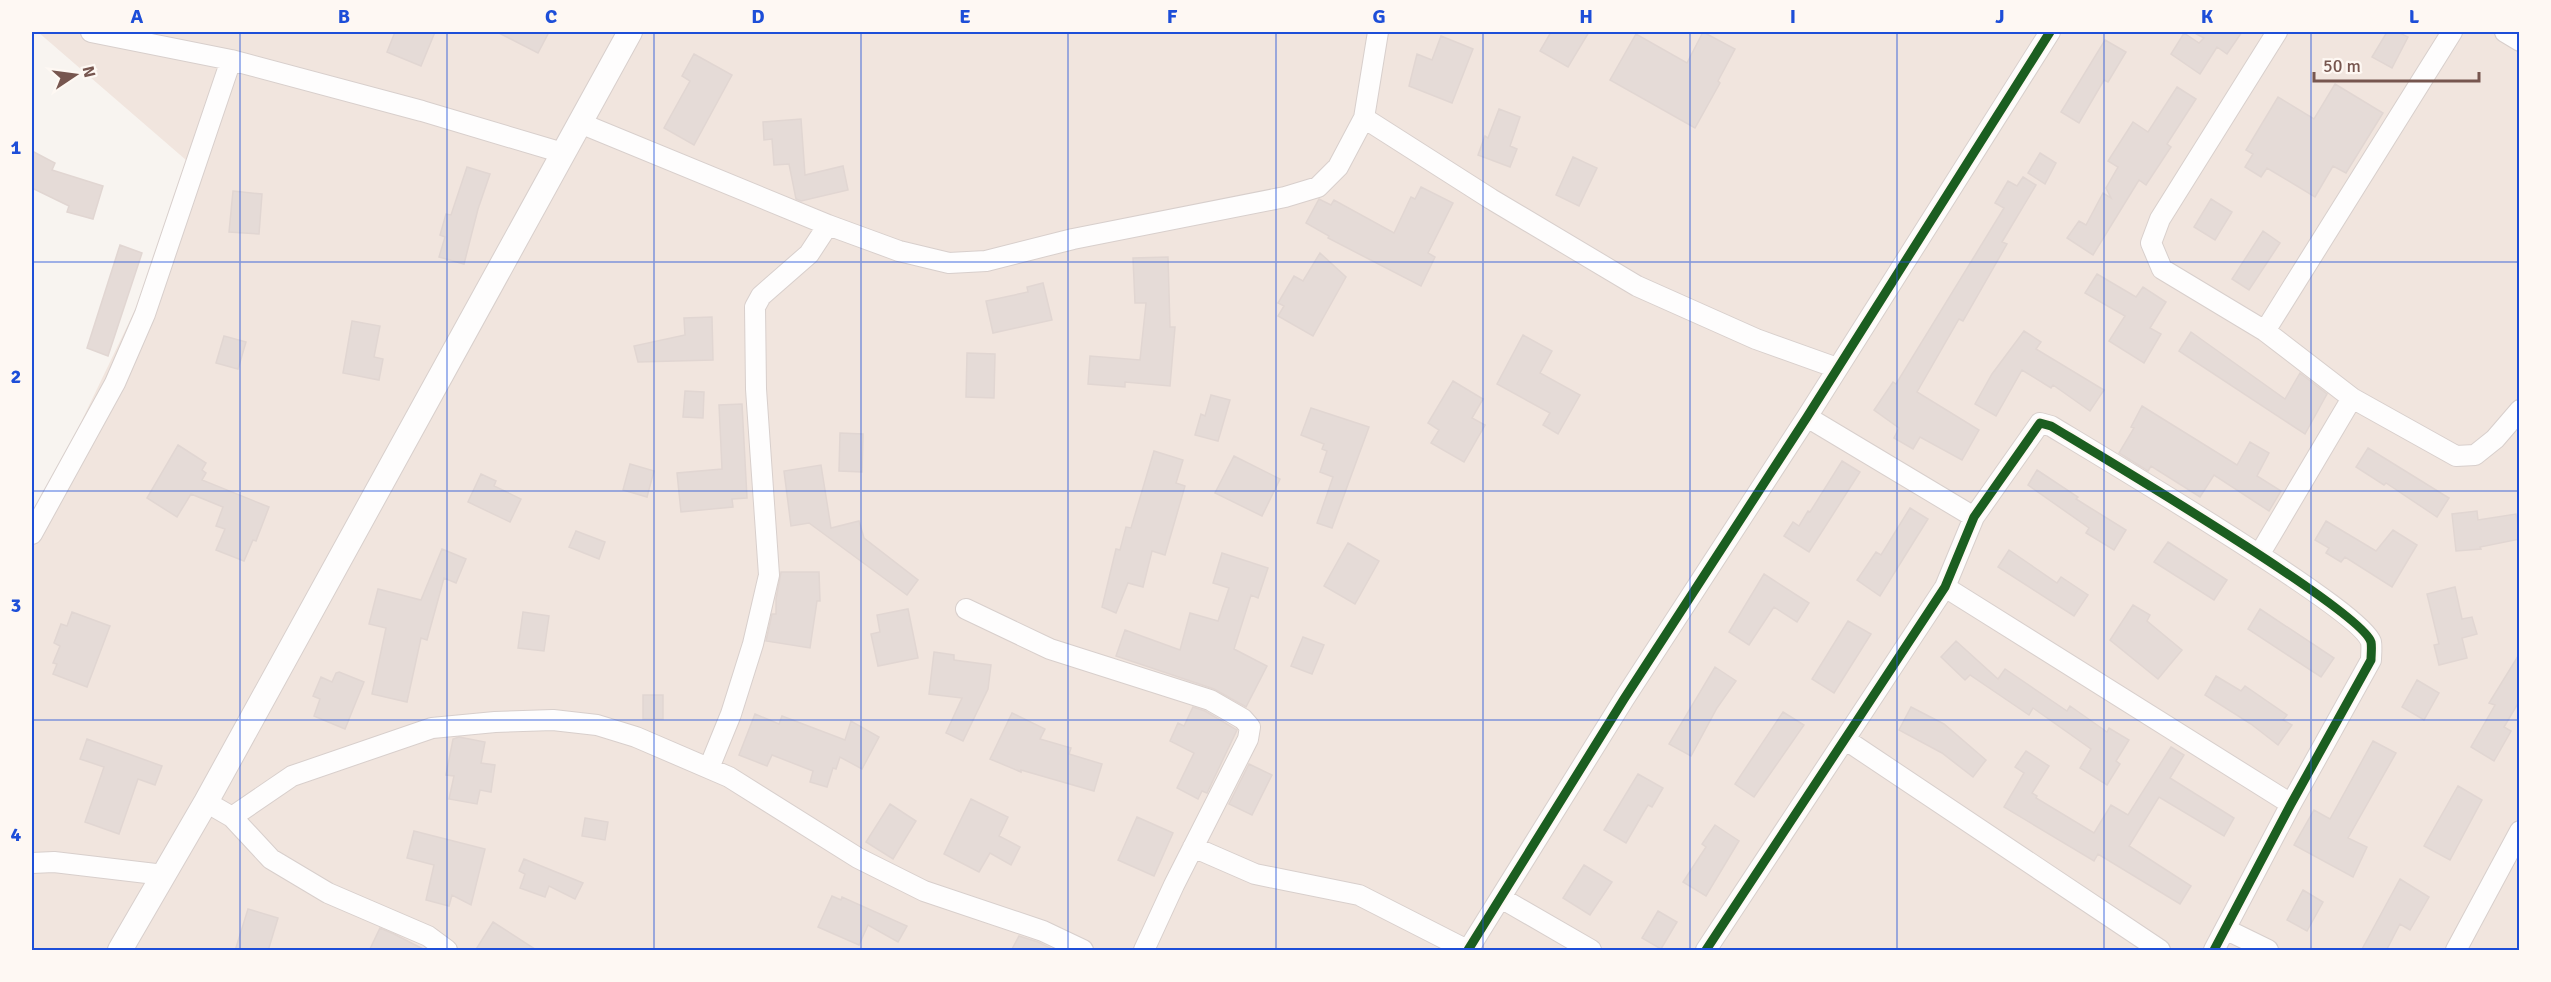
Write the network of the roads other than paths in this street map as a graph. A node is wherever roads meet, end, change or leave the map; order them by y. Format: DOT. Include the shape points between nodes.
graph roads {
  1 [pos="91,32"];
  2 [pos="630,32"];
  3 [pos="1378,32"];
  4 [pos="2050,32"];
  5 [pos="2277,32"];
  6 [pos="2452,32"];
  7 [pos="2505,32"];
  8 [pos="2520,41"];
  9 [pos="231,60"];
  10 [pos="1364,118"];
  11 [pos="580,123"];
  12 [pos="563,153"];
  13 [pos="828,225"];
  14 [pos="2265,331"];
  15 [pos="1837,368"];
  16 [pos="2352,398"];
  17 [pos="2520,410"];
  18 [pos="1806,417"];
  19 [pos="1974,517"];
  20 [pos="32,534"];
  21 [pos="2259,555"];
  22 [pos="1945,587"];
  23 [pos="966,609"];
  24 [pos="1846,740"];
  25 [pos="708,768"];
  26 [pos="206,802"];
  27 [pos="2291,804"];
  28 [pos="232,817"];
  29 [pos="2520,831"];
  30 [pos="1193,848"];
  31 [pos="32,863"];
  32 [pos="164,875"];
  33 [pos="1501,898"];
  34 [pos="2226,929"];
  35 [pos="120,951"];
  36 [pos="447,951"];
  37 [pos="1083,951"];
  38 [pos="1144,951"];
  39 [pos="1468,951"];
  40 [pos="1591,951"];
  41 [pos="1706,951"];
  42 [pos="2160,951"];
  43 [pos="2214,951"];
  44 [pos="2268,951"];
  45 [pos="2456,951"];
  1 -- 9 [label="street"];
  2 -- 11 [label="street"];
  3 -- 10 [label="street"];
  4 -- 15 [label="street"];
  5 -- 14 [label="street" via="2160,219 2151,243 2162,269"];
  6 -- 14 [label="street"];
  7 -- 8 [label="street"];
  9 -- 12 [label="street"];
  9 -- 20 [label="street" via="145,314 115,383"];
  10 -- 13 [label="street" via="1338,166 1318,187 986,261 949,263 899,251"];
  10 -- 15 [label="street" via="1637,286 1756,339"];
  11 -- 12 [label="street"];
  11 -- 13 [label="street"];
  12 -- 26 [label="street"];
  13 -- 25 [label="street" via="809,254 761,296 755,307 756,389 769,575 735,704"];
  14 -- 16 [label="street"];
  15 -- 18 [label="street"];
  16 -- 17 [label="street" via="2456,456 2475,455 2495,440"];
  16 -- 21 [label="street"];
  18 -- 19 [label="street"];
  18 -- 33 [label="street"];
  19 -- 21 [label="street" via="2040,423 2051,426"];
  19 -- 22 [label="street"];
  21 -- 27 [label="street" via="2354,621 2371,641 2371,660"];
  22 -- 24 [label="street"];
  22 -- 27 [label="street"];
  23 -- 30 [label="street" via="1050,649 1210,700 1243,719 1250,727 1248,739"];
  24 -- 41 [label="street"];
  24 -- 42 [label="street"];
  25 -- 28 [label="street" via="597,725 553,720 432,728 292,776"];
  25 -- 37 [label="street" via="729,777 858,858 924,891 1043,931"];
  26 -- 28 [label="street"];
  26 -- 32 [label="street"];
  27 -- 34 [label="street"];
  28 -- 36 [label="street" via="271,859 328,893 428,936"];
  29 -- 45 [label="street"];
  30 -- 38 [label="street"];
  30 -- 39 [label="street" via="1255,874 1359,895"];
  31 -- 32 [label="street"];
  32 -- 35 [label="street"];
  33 -- 39 [label="street"];
  33 -- 40 [label="street"];
  34 -- 43 [label="street"];
  34 -- 44 [label="street"];
}
